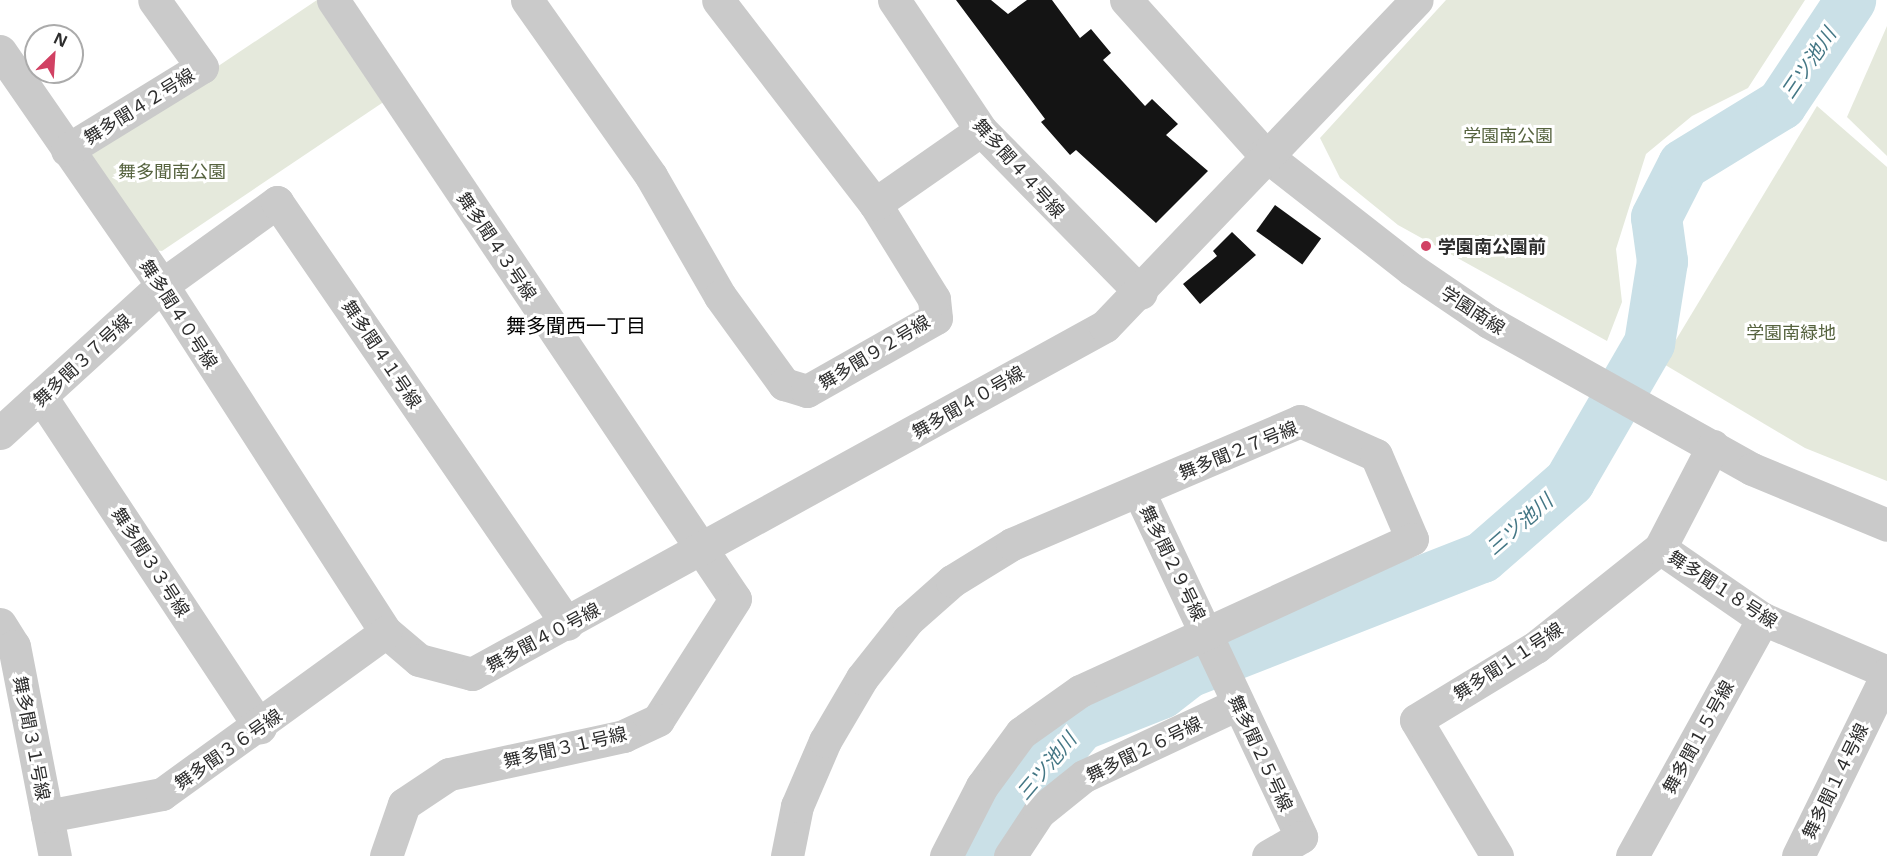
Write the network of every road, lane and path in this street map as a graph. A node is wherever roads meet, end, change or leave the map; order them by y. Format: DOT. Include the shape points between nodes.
graph roads {
  1 [pos="154,0"];
  2 [pos="527,0"];
  3 [pos="718,0"];
  4 [pos="894,0"];
  5 [pos="1126,0"];
  6 [pos="1416,0"];
  7 [pos="345,4"];
  8 [pos="0,51"];
  9 [pos="10,91"];
  10 [pos="981,130"];
  11 [pos="67,150"];
  12 [pos="1264,154"];
  13 [pos="874,204"];
  14 [pos="162,285"];
  15 [pos="1141,293"];
  16 [pos="42,398"];
  17 [pos="0,433"];
  18 [pos="1702,441"];
  19 [pos="1139,492"];
  20 [pos="1887,525"];
  21 [pos="1660,548"];
  22 [pos="700,551"];
  23 [pos="1763,619"];
  24 [pos="0,624"];
  25 [pos="567,624"];
  26 [pos="386,632"];
  27 [pos="1207,633"];
  28 [pos="1887,673"];
  29 [pos="1238,704"];
  30 [pos="260,727"];
  31 [pos="47,816"];
  32 [pos="55,856"];
  33 [pos="386,856"];
  34 [pos="787,856"];
  35 [pos="946,856"];
  36 [pos="1010,856"];
  37 [pos="1268,856"];
  38 [pos="1497,856"];
  39 [pos="1632,856"];
  40 [pos="1798,856"];
  1 -- 11 [label="street, 舞多聞４２号線" via="202,67"];
  2 -- 13 [label="street, 舞多聞９２号線" via="651,176 720,297 784,384 807,392 936,318 934,299"];
  3 -- 13 [label="street, 舞多聞９２号線"];
  4 -- 10 [label="street, 舞多聞４４号線"];
  5 -- 12 [label="street, 学園南線"];
  6 -- 12 [label="street, 舞多聞４０号線"];
  7 -- 22 [label="street, 舞多聞４３号線"];
  8 -- 9 [label="street, 舞多聞４０号線"];
  9 -- 11 [label="street, 舞多聞４０号線"];
  10 -- 13 [label="street"];
  10 -- 15 [label="street, 舞多聞４４号線"];
  11 -- 14 [label="street, 舞多聞４０号線"];
  12 -- 15 [label="street, 舞多聞４０号線"];
  12 -- 18 [label="street, 学園南線" via="1411,269 1489,322"];
  14 -- 16 [label="street, 舞多聞３７号線"];
  14 -- 25 [label="street, 舞多聞４１号線" via="277,202"];
  14 -- 26 [label="street, 舞多聞４０号線"];
  15 -- 22 [label="street, 舞多聞４０号線" via="1105,326"];
  16 -- 17 [label="street, 舞多聞３７号線"];
  16 -- 30 [label="street, 舞多聞３３号線"];
  18 -- 20 [label="street, 学園南線" via="1752,469"];
  18 -- 21 [label="street, 舞多聞１１号線"];
  19 -- 27 [label="street, 舞多聞２９号線"];
  19 -- 27 [label="street, 舞多聞２７号線" via="1300,421 1376,455 1412,539"];
  19 -- 34 [label="street, 舞多聞２７号線" via="1012,544 952,581 908,620 862,678 825,741 797,806"];
  21 -- 23 [label="street, 舞多聞１８号線"];
  21 -- 38 [label="street, 舞多聞１１号線" via="1536,647 1416,720"];
  22 -- 25 [label="street, 舞多聞４０号線"];
  22 -- 33 [label="street, 舞多聞３１号線" via="735,599 658,720 624,736 449,774 404,804"];
  23 -- 28 [label="street, 舞多聞１８号線"];
  23 -- 39 [label="street, 舞多聞１５号線"];
  24 -- 31 [label="street, 舞多聞３１号線" via="14,646"];
  25 -- 26 [label="street, 舞多聞４０号線" via="472,674 419,660"];
  26 -- 30 [label="street, 舞多聞３６号線"];
  27 -- 29 [label="street, 舞多聞２５号線"];
  27 -- 35 [label="street, 舞多聞２７号線" via="1080,691 1021,733 982,786"];
  28 -- 40 [label="street, 舞多聞１４号線"];
  29 -- 36 [label="street, 舞多聞２６号線" via="1084,776 1039,812"];
  29 -- 37 [label="street, 舞多聞２５号線" via="1301,837"];
  30 -- 31 [label="street, 舞多聞３６号線" via="162,794"];
  31 -- 32 [label="street, 舞多聞３１号線"];
}
